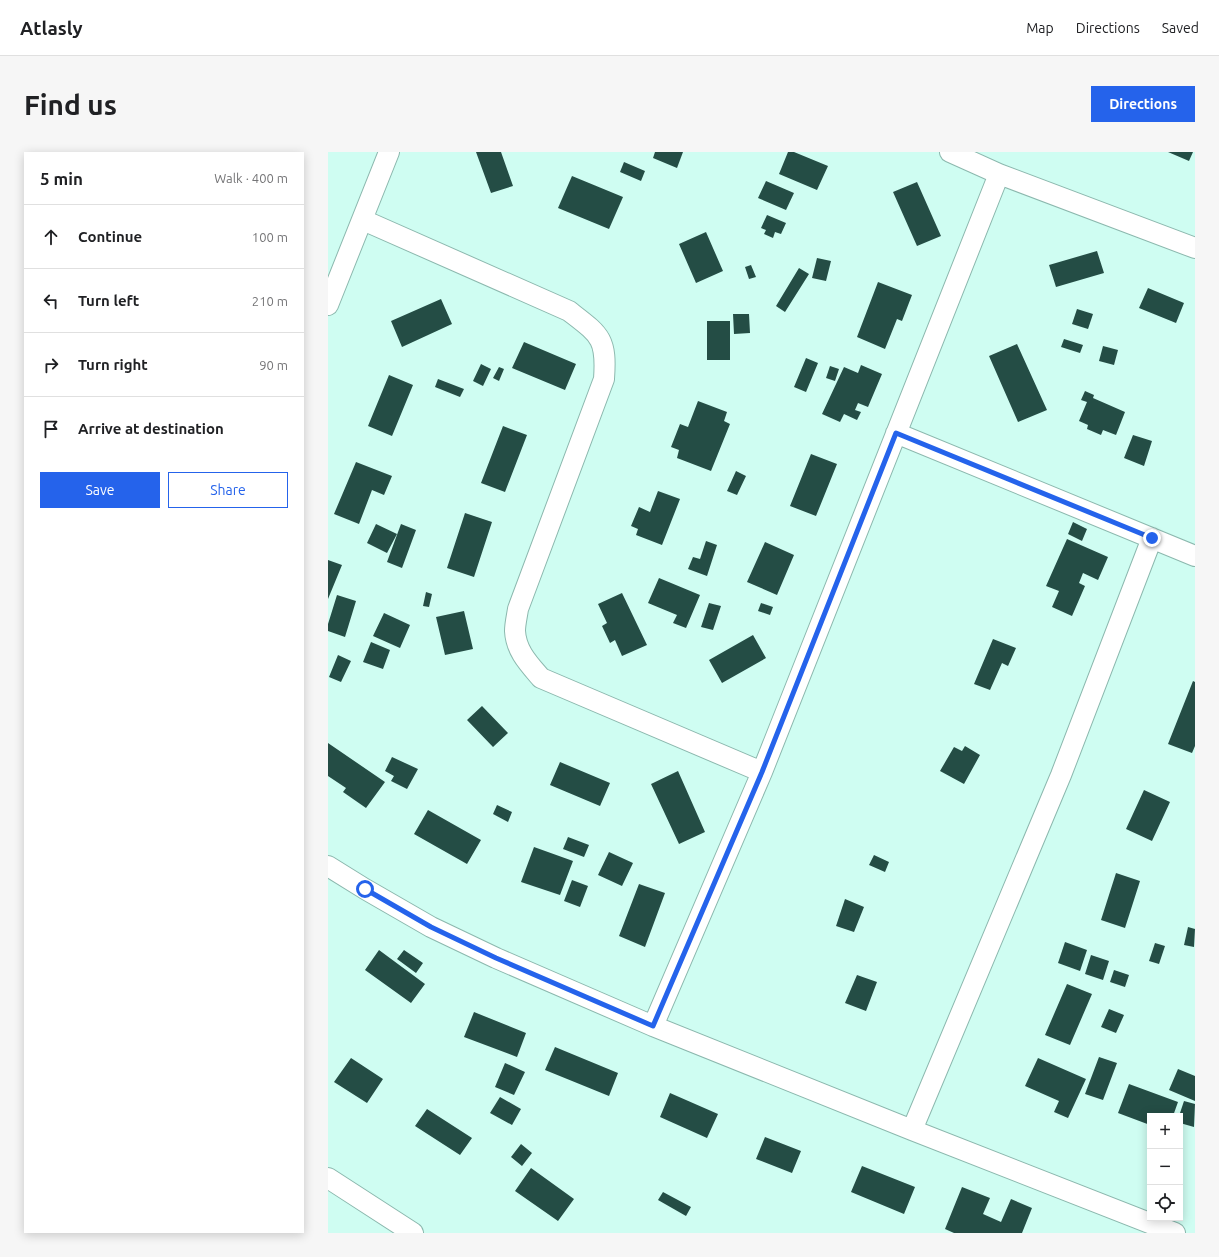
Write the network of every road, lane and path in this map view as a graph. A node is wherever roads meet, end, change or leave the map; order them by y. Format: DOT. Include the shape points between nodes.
graph roads {
  1 [pos="389,152"];
  2 [pos="950,152"];
  3 [pos="999,174"];
  4 [pos="363,220"];
  5 [pos="1195,248"];
  6 [pos="328,304"];
  7 [pos="896,433"];
  8 [pos="1152,538"];
  9 [pos="1195,556"];
  10 [pos="762,772"];
  11 [pos="328,866"];
  12 [pos="653,1026"];
  13 [pos="912,1130"];
  14 [pos="328,1178"];
  15 [pos="413,1233"];
  16 [pos="1175,1233"];
  1 -- 4 [label="street"];
  2 -- 3 [label="street"];
  3 -- 5 [label="street"];
  3 -- 7 [label="street"];
  4 -- 6 [label="street"];
  4 -- 10 [label="street" via="569,311 593,329 601,341 606,358 604,379 518,609 515,632 523,658 541,678"];
  7 -- 8 [label="street"];
  7 -- 10 [label="street"];
  8 -- 9 [label="street"];
  8 -- 13 [label="street" via="1061,775"];
  10 -- 12 [label="street"];
  11 -- 12 [label="street" via="431,927"];
  12 -- 13 [label="street"];
  13 -- 16 [label="street"];
  14 -- 15 [label="street"];
}
